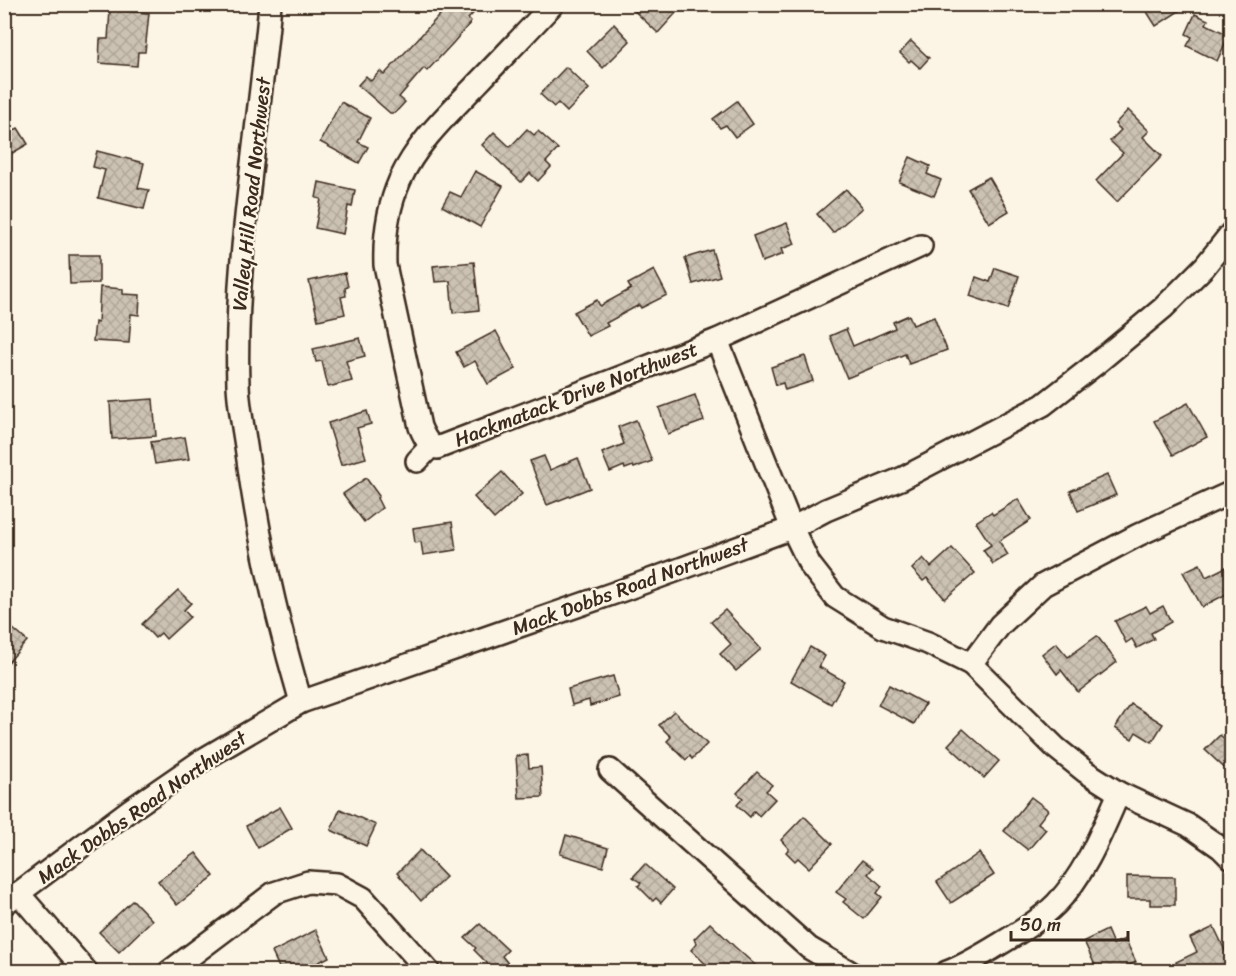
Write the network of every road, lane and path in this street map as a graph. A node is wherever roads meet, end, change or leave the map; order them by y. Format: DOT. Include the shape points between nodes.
graph roads {
  1 [pos="270,4"];
  2 [pos="553,4"];
  3 [pos="1232,232"];
  4 [pos="921,246"];
  5 [pos="717,340"];
  6 [pos="431,446"];
  7 [pos="417,461"];
  8 [pos="1232,492"];
  9 [pos="792,528"];
  10 [pos="971,664"];
  11 [pos="302,702"];
  12 [pos="610,770"];
  13 [pos="1119,793"];
  14 [pos="1232,859"];
  15 [pos="11,899"];
  16 [pos="87,972"];
  17 [pos="169,972"];
  18 [pos="429,972"];
  19 [pos="850,972"];
  20 [pos="947,972"];
  1 -- 11 [label="street, Valley Hill Road Northwest" via="243,244 238,387 253,497"];
  2 -- 6 [label="street, Hackmatack Drive Northwest" via="433,130 400,180 390,210 384,242 385,265 420,427"];
  3 -- 9 [label="street, Mack Dobbs Road Northwest" via="1163,308 1043,405 903,478"];
  4 -- 5 [label="street, Hackmatack Drive Northwest"];
  5 -- 6 [label="street, Hackmatack Drive Northwest" via="437,448"];
  5 -- 9 [label="street"];
  6 -- 7 [label="street"];
  8 -- 10 [label="street" via="1043,585 1000,625"];
  9 -- 10 [label="street" via="810,565 835,597 882,627"];
  9 -- 11 [label="street, Mack Dobbs Road Northwest"];
  10 -- 13 [label="street" via="1056,748"];
  11 -- 15 [label="street, Mack Dobbs Road Northwest" via="204,759"];
  12 -- 19 [label="street" via="809,948"];
  13 -- 14 [label="street" via="1188,825"];
  13 -- 20 [label="street" via="1092,853 1057,903 1015,935"];
  15 -- 16 [label="street"];
  17 -- 18 [label="street" via="274,892 308,882 337,884 363,898"];
}
